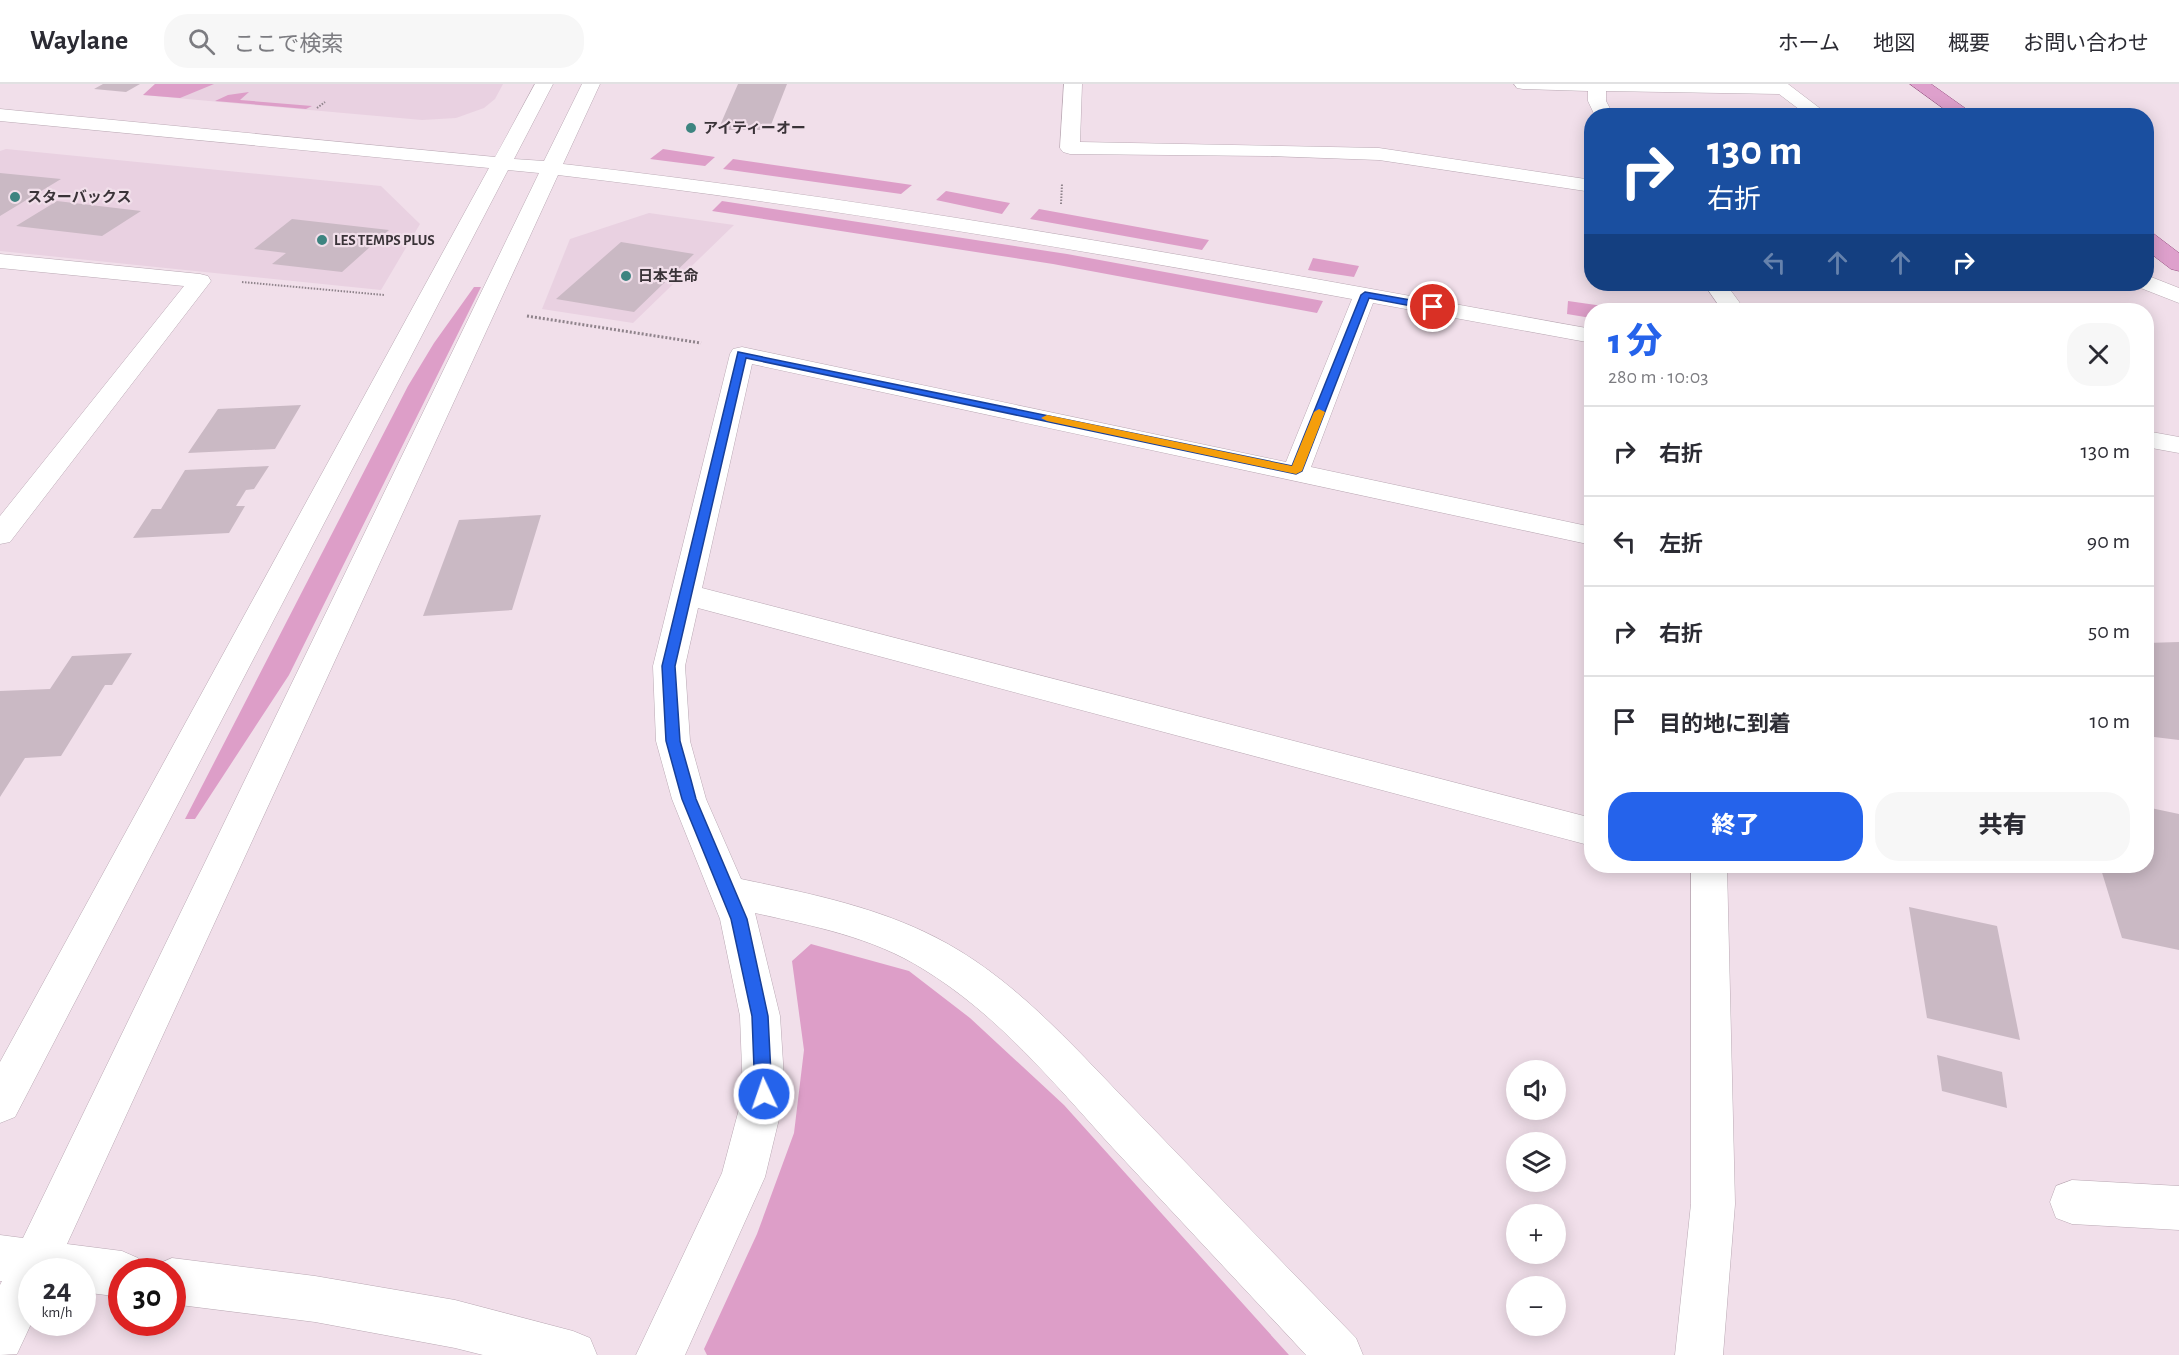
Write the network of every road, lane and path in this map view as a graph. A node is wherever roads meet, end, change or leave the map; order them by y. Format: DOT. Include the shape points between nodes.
graph roads {
  1 [pos="544,84"];
  2 [pos="591,84"];
  3 [pos="1073,84"];
  4 [pos="1523,84"];
  5 [pos="1919,84"];
  6 [pos="1597,85"];
  7 [pos="1779,86"];
  8 [pos="1601,108"];
  9 [pos="1810,108"];
  10 [pos="1955,108"];
  11 [pos="4,124"];
  12 [pos="503,163"];
  13 [pos="550,168"];
  14 [pos="1584,185"];
  15 [pos="2154,245"];
  16 [pos="2,263"];
  17 [pos="2179,264"];
  18 [pos="200,281"];
  19 [pos="2154,285"];
  20 [pos="1365,295"];
  21 [pos="393,296"];
  22 [pos="2179,296"];
  23 [pos="525,316"];
  24 [pos="1584,335"];
  25 [pos="742,354"];
  26 [pos="2154,440"];
  27 [pos="2179,445"];
  28 [pos="1296,471"];
  29 [pos="1584,534"];
  30 [pos="0,535"];
  31 [pos="685,594"];
  32 [pos="1584,829"];
  33 [pos="1709,873"];
  34 [pos="728,892"];
  35 [pos="0,1103"];
  36 [pos="2072,1202"];
  37 [pos="2179,1208"];
  38 [pos="19,1258"];
  39 [pos="18,1261"];
  40 [pos="186,1283"];
  41 [pos="0,1337"];
  42 [pos="573,1355"];
  43 [pos="660,1355"];
  44 [pos="1339,1355"];
  45 [pos="1699,1355"];
  1 -- 12 [label="street"];
  2 -- 13 [label="street"];
  3 -- 14 [label="street" via="1070,148 1379,154"];
  4 -- 6 [label="street"];
  5 -- 10 [label="main road"];
  6 -- 7 [label="street"];
  6 -- 8 [label="street"];
  7 -- 9 [label="street"];
  11 -- 12 [label="street" via="35,118"];
  12 -- 13 [label="street"];
  12 -- 35 [label="street"];
  13 -- 20 [label="street" via="715,187 982,226"];
  13 -- 38 [label="street"];
  15 -- 17 [label="main road"];
  16 -- 18 [label="street"];
  18 -- 21 [label="path" via="218,279"];
  18 -- 30 [label="street"];
  19 -- 22 [label="street"];
  20 -- 24 [label="street"];
  20 -- 28 [label="street"];
  23 -- 25 [label="path" via="724,346"];
  25 -- 28 [label="street"];
  25 -- 31 [label="street"];
  26 -- 27 [label="street"];
  28 -- 29 [label="street"];
  31 -- 32 [label="street"];
  31 -- 34 [label="street" via="669,666 673,741 689,799"];
  33 -- 45 [label="street" via="1713,1204"];
  34 -- 43 [label="street" via="739,919 760,1016 764,1094 743,1177"];
  34 -- 44 [label="street" via="846,918 903,939 951,965 1001,1004 1055,1056"];
  36 -- 37 [label="street"];
  39 -- 41 [label="street"];
  40 -- 42 [label="street" via="315,1299 455,1324"];
}
